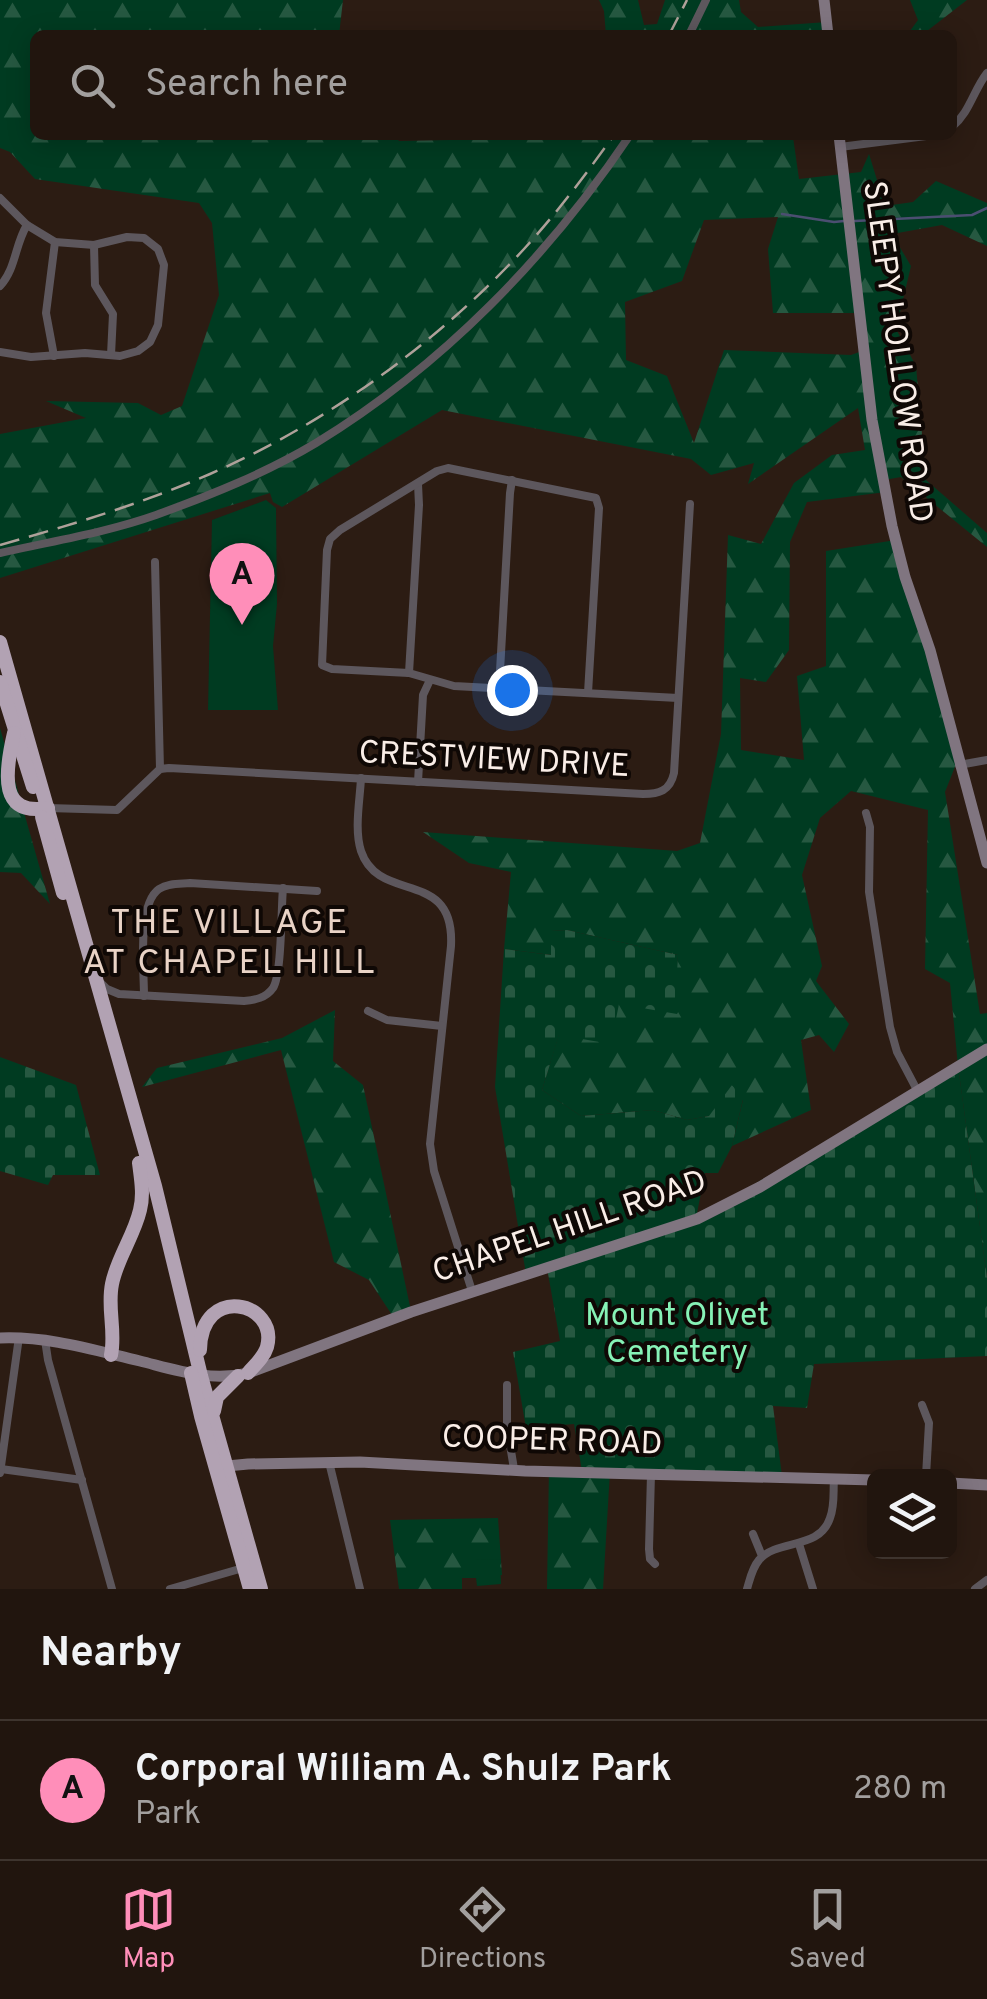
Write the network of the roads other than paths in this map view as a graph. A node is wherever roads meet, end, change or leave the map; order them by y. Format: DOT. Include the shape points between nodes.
graph roads {
  1 [pos="706,0"];
  2 [pos="824,0"];
  3 [pos="691,30"];
  4 [pos="827,30"];
  5 [pos="987,73"];
  6 [pos="957,122"];
  7 [pos="626,140"];
  8 [pos="840,141"];
  9 [pos="0,198"];
  10 [pos="27,225"];
  11 [pos="56,242"];
  12 [pos="94,245"];
  13 [pos="0,286"];
  14 [pos="0,352"];
  15 [pos="111,355"];
  16 [pos="54,356"];
  17 [pos="512,480"];
  18 [pos="418,484"];
  19 [pos="690,504"];
  20 [pos="0,553"];
  21 [pos="155,562"];
  22 [pos="0,642"];
  23 [pos="410,674"];
  24 [pos="430,680"];
  25 [pos="0,682"];
  26 [pos="498,689"];
  27 [pos="588,694"];
  28 [pos="678,698"];
  29 [pos="3,701"];
  30 [pos="14,732"];
  31 [pos="987,760"];
  32 [pos="960,765"];
  33 [pos="160,769"];
  34 [pos="361,778"];
  35 [pos="418,782"];
  36 [pos="44,809"];
  37 [pos="866,813"];
  38 [pos="987,863"];
  39 [pos="282,888"];
  40 [pos="318,891"];
  41 [pos="96,978"];
  42 [pos="118,994"];
  43 [pos="144,996"];
  44 [pos="368,1011"];
  45 [pos="106,1015"];
  46 [pos="442,1026"];
  47 [pos="987,1049"];
  48 [pos="917,1090"];
  49 [pos="139,1163"];
  50 [pos="472,1291"];
  51 [pos="19,1337"];
  52 [pos="0,1338"];
  53 [pos="45,1340"];
  54 [pos="111,1355"];
  55 [pos="243,1374"];
  56 [pos="196,1375"];
  57 [pos="507,1386"];
  58 [pos="922,1406"];
  59 [pos="213,1417"];
  60 [pos="330,1462"];
  61 [pos="227,1466"];
  62 [pos="514,1469"];
  63 [pos="927,1469"];
  64 [pos="0,1471"];
  65 [pos="652,1474"];
  66 [pos="834,1479"];
  67 [pos="82,1480"];
  68 [pos="867,1480"];
  69 [pos="957,1483"];
  70 [pos="987,1485"];
  71 [pos="753,1534"];
  72 [pos="798,1544"];
  73 [pos="762,1556"];
  74 [pos="654,1564"];
  75 [pos="243,1568"];
  76 [pos="987,1580"];
  77 [pos="112,1589"];
  78 [pos="170,1589"];
  79 [pos="250,1589"];
  80 [pos="261,1589"];
  81 [pos="360,1589"];
  82 [pos="747,1589"];
  83 [pos="814,1589"];
  84 [pos="975,1589"];
  1 -- 3 [label="street"];
  2 -- 4 [label="street"];
  5 -- 6 [label="street"];
  7 -- 20 [label="street" via="576,210 486,309 345,424 207,496 112,528"];
  8 -- 32 [label="street, SLEEPY HOLLOW ROAD" via="872,420 892,526"];
  9 -- 10 [label="street"];
  10 -- 11 [label="street"];
  10 -- 13 [label="street"];
  11 -- 12 [label="street"];
  11 -- 16 [label="street" via="46,314"];
  12 -- 15 [label="street" via="93,279 113,314"];
  12 -- 15 [label="street" via="139,237 163,258 154,336 134,353"];
  14 -- 16 [label="street"];
  15 -- 16 [label="street"];
  17 -- 18 [label="street" via="448,468"];
  17 -- 26 [label="street"];
  17 -- 27 [label="street" via="596,498"];
  18 -- 23 [label="street"];
  18 -- 23 [label="street" via="330,538 322,665"];
  19 -- 28 [label="street, CRESTVIEW DRIVE"];
  21 -- 33 [label="street"];
  22 -- 36 [label="highway"];
  23 -- 24 [label="street"];
  24 -- 26 [label="street"];
  24 -- 35 [label="street" via="423,695"];
  25 -- 29 [label="highway"];
  26 -- 27 [label="street"];
  27 -- 28 [label="street"];
  28 -- 35 [label="street, CRESTVIEW DRIVE" via="673,779 659,793"];
  29 -- 30 [label="highway"];
  30 -- 36 [label="highway"];
  30 -- 36 [label="highway" via="4,798 18,809"];
  31 -- 32 [label="street"];
  32 -- 38 [label="street, SLEEPY HOLLOW ROAD"];
  33 -- 34 [label="street, CRESTVIEW DRIVE"];
  33 -- 36 [label="street" via="116,810"];
  34 -- 35 [label="street, CRESTVIEW DRIVE"];
  34 -- 46 [label="street" via="359,838 366,861 389,882 431,896 448,918 452,946"];
  36 -- 41 [label="highway"];
  36 -- 49 [label="highway"];
  37 -- 48 [label="street" via="869,892 890,1027"];
  39 -- 40 [label="street"];
  39 -- 43 [label="street" via="276,981 267,994 255,1000"];
  39 -- 43 [label="street" via="160,888 146,908"];
  41 -- 42 [label="street"];
  41 -- 45 [label="highway"];
  42 -- 43 [label="street"];
  42 -- 45 [label="street"];
  44 -- 46 [label="street" via="387,1020"];
  45 -- 56 [label="highway" via="155,1186"];
  46 -- 50 [label="street" via="430,1151"];
  47 -- 48 [label="street, CHAPEL HILL ROAD"];
  48 -- 50 [label="street, CHAPEL HILL ROAD" via="697,1219"];
  49 -- 54 [label="highway" via="140,1212 110,1294"];
  49 -- 56 [label="highway"];
  50 -- 55 [label="street, CHAPEL HILL ROAD"];
  51 -- 52 [label="street, CHAPEL HILL ROAD"];
  51 -- 53 [label="street, CHAPEL HILL ROAD"];
  51 -- 64 [label="street"];
  53 -- 54 [label="street, CHAPEL HILL ROAD"];
  53 -- 67 [label="street"];
  54 -- 56 [label="street, CHAPEL HILL ROAD"];
  55 -- 56 [label="street, CHAPEL HILL ROAD"];
  55 -- 56 [label="highway" via="266,1350 267,1330 253,1311 233,1306 217,1310 203,1327"];
  55 -- 59 [label="highway" via="217,1396"];
  56 -- 59 [label="highway"];
  56 -- 75 [label="highway"];
  57 -- 62 [label="street"];
  58 -- 63 [label="street" via="930,1423"];
  59 -- 61 [label="highway"];
  60 -- 61 [label="street, COOPER ROAD"];
  60 -- 62 [label="street, COOPER ROAD"];
  60 -- 81 [label="street"];
  61 -- 80 [label="highway"];
  62 -- 65 [label="street, COOPER ROAD"];
  64 -- 67 [label="street"];
  65 -- 66 [label="street, COOPER ROAD"];
  65 -- 74 [label="street"];
  66 -- 68 [label="street, COOPER ROAD"];
  66 -- 72 [label="street" via="828,1524"];
  67 -- 77 [label="street"];
  69 -- 70 [label="street"];
  71 -- 73 [label="street"];
  72 -- 73 [label="street"];
  72 -- 83 [label="street"];
  73 -- 82 [label="street"];
  75 -- 78 [label="street"];
  75 -- 79 [label="highway"];
  76 -- 84 [label="street"];
}
